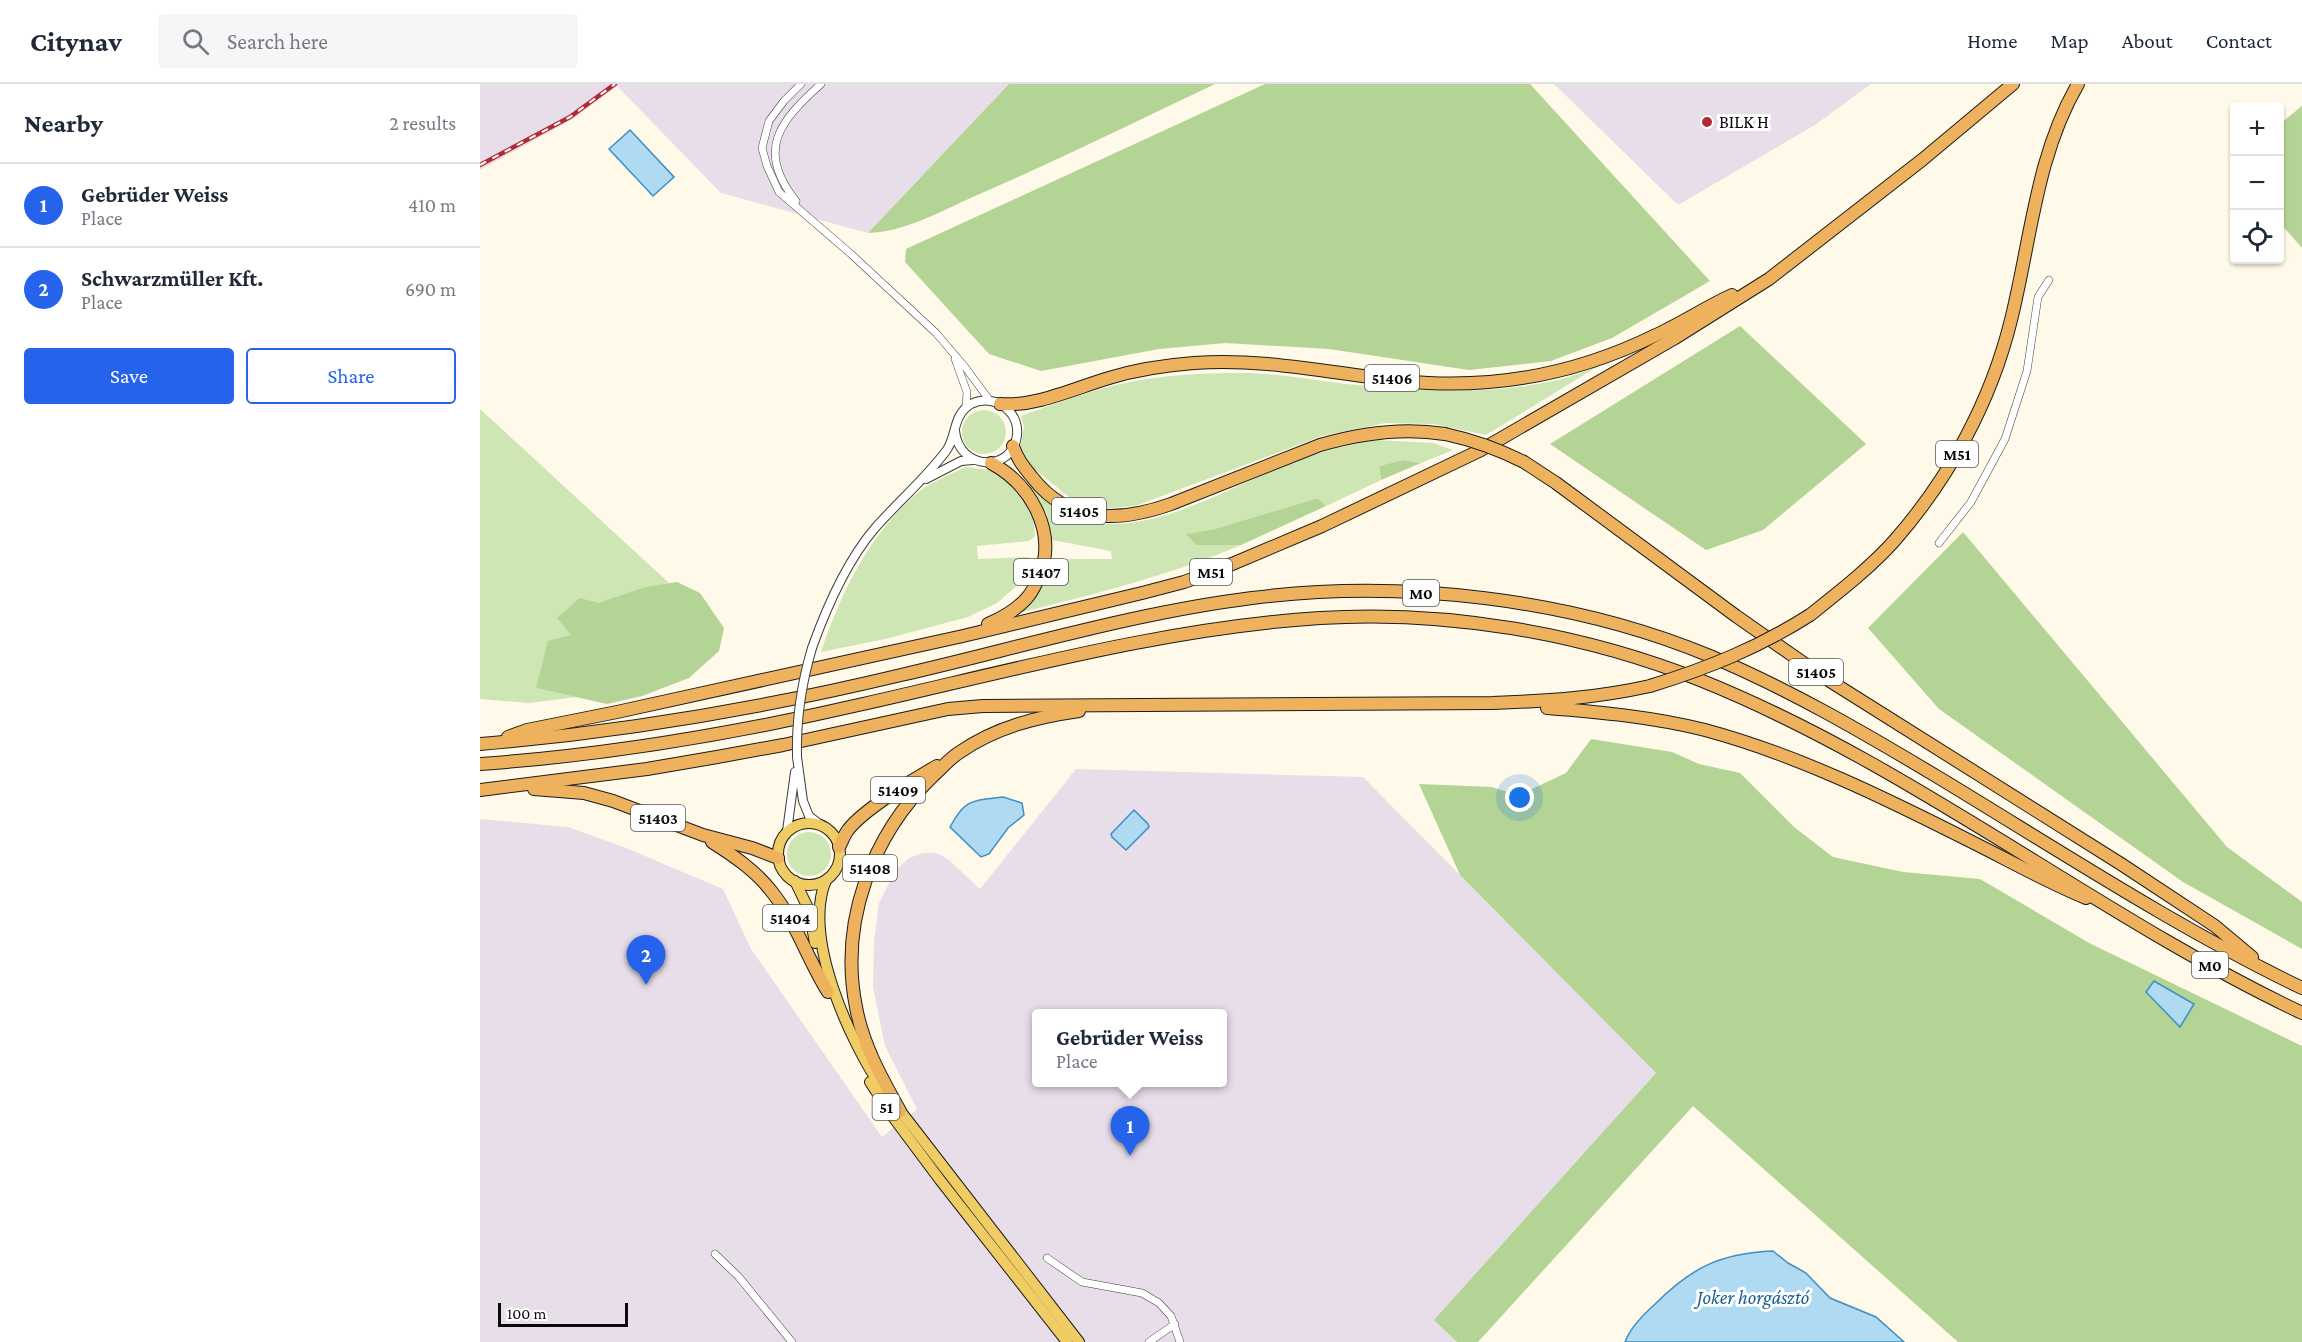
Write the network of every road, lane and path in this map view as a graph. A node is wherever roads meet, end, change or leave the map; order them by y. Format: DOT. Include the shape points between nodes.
graph roads {
  1 [pos="801,84"];
  2 [pos="821,84"];
  3 [pos="2013,84"];
  4 [pos="2078,84"];
  5 [pos="807,215"];
  6 [pos="1769,279"];
  7 [pos="2049,280"];
  8 [pos="951,351"];
  9 [pos="995,402"];
  10 [pos="966,408"];
  11 [pos="955,432"];
  12 [pos="1013,446"];
  13 [pos="973,460"];
  14 [pos="991,463"];
  15 [pos="920,482"];
  16 [pos="1939,543"];
  17 [pos="963,636"];
  18 [pos="1492,703"];
  19 [pos="1119,705"];
  20 [pos="485,744"];
  21 [pos="797,757"];
  22 [pos="953,757"];
  23 [pos="480,764"];
  24 [pos="506,787"];
  25 [pos="480,790"];
  26 [pos="822,826"];
  27 [pos="787,831"];
  28 [pos="703,835"];
  29 [pos="839,847"];
  30 [pos="778,858"];
  31 [pos="825,880"];
  32 [pos="795,881"];
  33 [pos="2121,913"];
  34 [pos="2273,975"];
  35 [pos="2302,988"];
  36 [pos="828,992"];
  37 [pos="2302,1013"];
  38 [pos="900,1111"];
  39 [pos="716,1254"];
  40 [pos="1047,1258"];
  41 [pos="1175,1324"];
  42 [pos="792,1342"];
  43 [pos="1067,1342"];
  44 [pos="1079,1342"];
  45 [pos="1149,1342"];
  46 [pos="1180,1342"];
  1 -- 5 [label="street" via="769,122 762,148 779,192"];
  2 -- 5 [label="street" via="782,125 774,149 786,189"];
  3 -- 6 [label="highway, M51"];
  4 -- 18 [label="highway, M51, bridge" via="2045,164 2011,321 1990,386 1934,492 1894,540 1810,615 1736,656 1650,686 1607,696"];
  5 -- 8 [label="street" via="903,301"];
  6 -- 9 [label="highway, 51406" via="1614,354 1529,377 1428,383 1231,361 1191,363 1113,376 1015,405"];
  6 -- 17 [label="highway, M51" via="1481,450 1322,526 1184,582"];
  7 -- 16 [label="street" via="2038,297 2027,371 2005,439 1971,502"];
  8 -- 9 [label="street"];
  8 -- 10 [label="street" via="967,392"];
  9 -- 10 [label="street, 51406" via="977,402"];
  9 -- 12 [label="street" via="1007,409 1016,422"];
  10 -- 11 [label="street" via="957,420"];
  11 -- 13 [label="street" via="960,450"];
  11 -- 15 [label="street" via="948,449"];
  12 -- 14 [label="street" via="1003,458"];
  12 -- 34 [label="highway, 51405, bridge" via="1016,456 1050,496 1082,513 1116,518 1171,504 1345,437 1404,431 1474,440 1524,462 1566,490 1822,676 2215,926"];
  13 -- 14 [label="street"];
  13 -- 15 [label="street" via="961,461"];
  14 -- 17 [label="highway, 51407" via="1013,476 1040,516 1045,562 1028,597 1006,616"];
  15 -- 21 [label="street, bridge" via="874,530 825,612 800,695"];
  17 -- 20 [label="highway" via="527,730"];
  18 -- 19 [label="highway"];
  18 -- 33 [label="highway" via="1633,716 1704,730 1747,744 1881,798 2058,887"];
  19 -- 22 [label="highway, 51408" via="1033,719 996,732"];
  19 -- 24 [label="highway" via="948,709 717,757"];
  20 -- 34 [label="highway, M0" via="647,725 771,703 1121,622 1252,598 1375,591 1496,601 1611,624 1705,654 1760,678 1864,733 2067,858"];
  21 -- 26 [label="street" via="803,801 809,816"];
  21 -- 27 [label="street"];
  22 -- 29 [label="highway, 51409" via="915,778 860,819"];
  22 -- 38 [label="highway, 51408" via="914,794 887,832 866,879 854,928 853,984 861,1028 876,1068"];
  23 -- 33 [label="highway, M0" via="684,740 864,704 1094,651 1219,629 1324,618 1426,618 1495,626 1587,644 1697,679 1852,753"];
  24 -- 25 [label="highway"];
  24 -- 28 [label="highway, 51403" via="584,793"];
  26 -- 27 [label="main road" via="804,823"];
  26 -- 29 [label="main road" via="830,831"];
  27 -- 30 [label="main road" via="778,848"];
  28 -- 30 [label="highway, 51403"];
  28 -- 36 [label="highway, 51404" via="750,869 772,892"];
  29 -- 31 [label="main road, 51" via="839,862"];
  30 -- 32 [label="main road, 51" via="784,872"];
  31 -- 32 [label="main road" via="810,885"];
  31 -- 38 [label="main road, 51" via="819,932 835,992 873,1075"];
  32 -- 36 [label="main road, 51" via="808,910"];
  33 -- 37 [label="highway, M0" via="2227,975"];
  34 -- 35 [label="highway, M0"];
  36 -- 43 [label="main road, 51" via="852,1050 893,1117"];
  38 -- 44 [label="main road, 51"];
  39 -- 42 [label="street"];
  40 -- 41 [label="street" via="1082,1281 1142,1293 1159,1303"];
  41 -- 45 [label="street"];
  41 -- 46 [label="street"];
}
